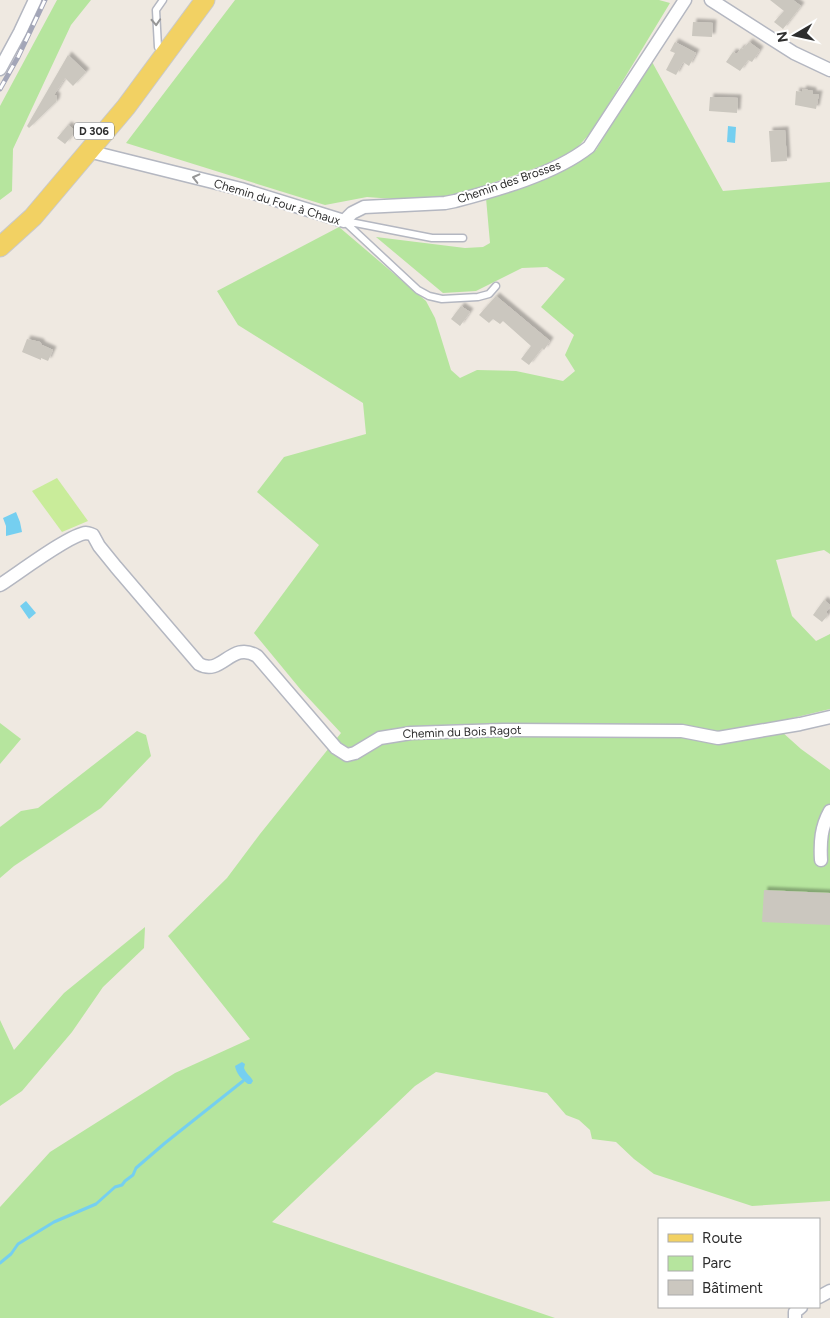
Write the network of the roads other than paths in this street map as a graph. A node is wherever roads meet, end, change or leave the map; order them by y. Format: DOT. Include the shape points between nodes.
graph roads {
  1 [pos="35,0"];
  2 [pos="163,0"];
  3 [pos="193,0"];
  4 [pos="205,0"];
  5 [pos="685,0"];
  6 [pos="710,0"];
  7 [pos="158,46"];
  8 [pos="0,69"];
  9 [pos="830,70"];
  10 [pos="91,149"];
  11 [pos="344,221"];
  12 [pos="0,232"];
  13 [pos="463,238"];
  14 [pos="0,247"];
  15 [pos="496,286"];
  16 [pos="0,586"];
  17 [pos="830,717"];
  18 [pos="830,811"];
  19 [pos="821,860"];
  20 [pos="801,1308"];
  21 [pos="795,1318"];
  1 -- 8 [label="street"];
  2 -- 7 [label="lane, one-way" via="156,10"];
  3 -- 7 [label="main road, D 306"];
  4 -- 10 [label="main road, D 306"];
  5 -- 11 [label="street, Chemin des Brosses" via="589,147 578,156 542,173 468,197 445,203 364,207"];
  6 -- 9 [label="street" via="794,53"];
  7 -- 12 [label="main road, D 306" via="94,132 25,210"];
  11 -- 10 [label="street, Chemin du Four à Chaux, one-way" via="241,189 96,154"];
  10 -- 14 [label="main road, D 306" via="33,216"];
  11 -- 13 [label="lane" via="432,238"];
  11 -- 15 [label="lane, Chemin du Four à Chaux" via="418,290 429,296 442,299 478,297 489,294"];
  16 -- 17 [label="street, Chemin du Bois Ragot" via="75,537 88,533 93,535 116,568 199,664 213,667 242,651 257,656 336,748 347,754 355,753 380,738 411,733 682,731 718,738"];
  18 -- 19 [label="street" via="820,841"];
  20 -- 21 [label="street" via="795,1312"];
}
